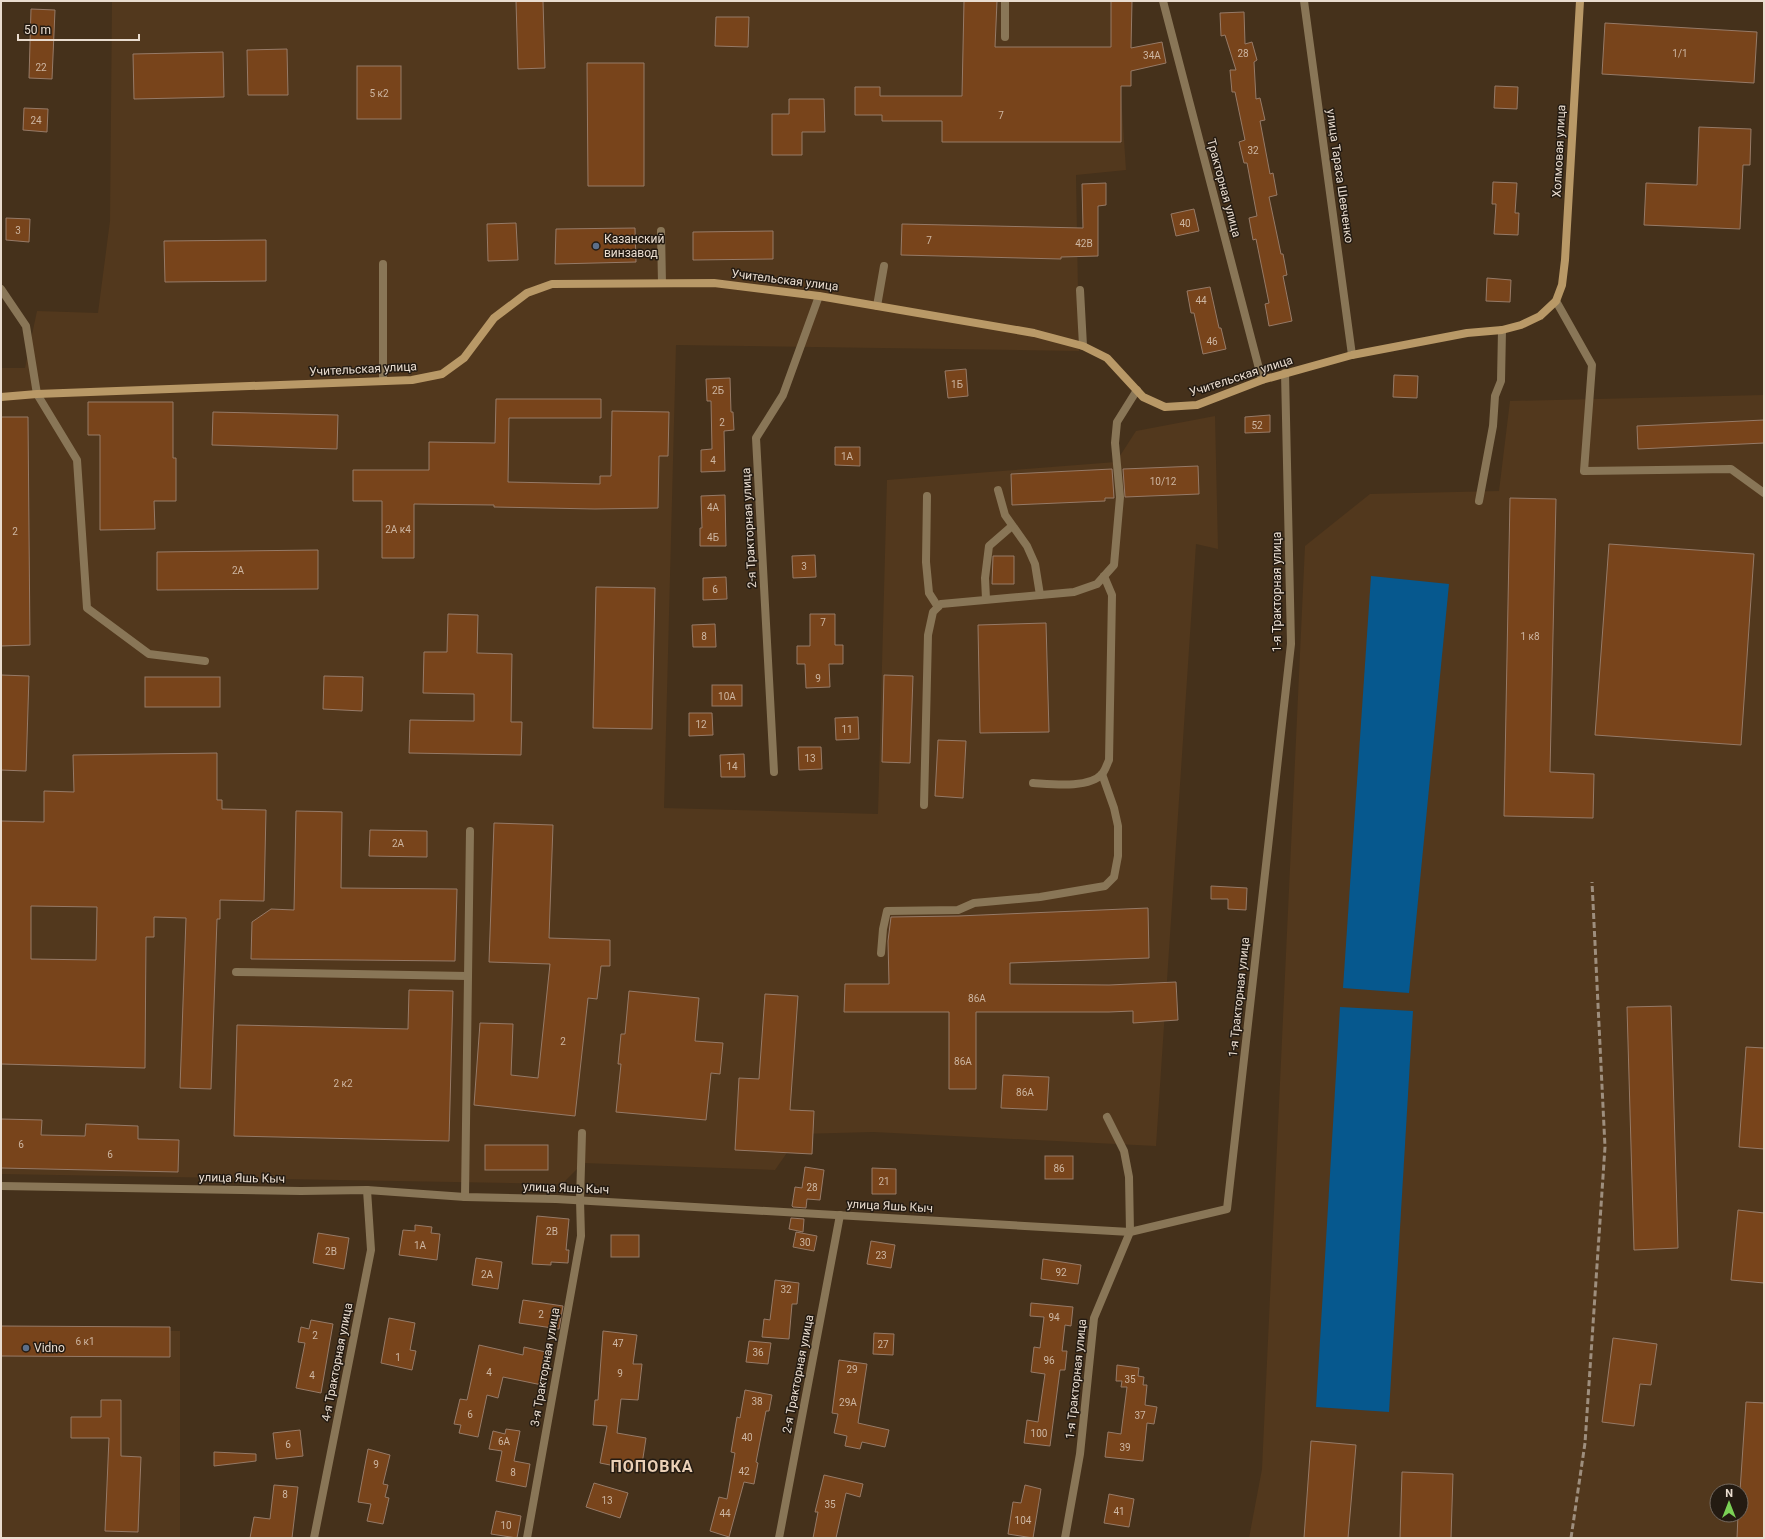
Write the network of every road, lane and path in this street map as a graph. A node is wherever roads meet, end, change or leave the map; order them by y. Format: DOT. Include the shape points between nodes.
graph roads {
  1 [pos="1005,1"];
  2 [pos="1163,1"];
  3 [pos="1304,1"];
  4 [pos="1580,1"];
  5 [pos="1005,37"];
  6 [pos="661,231"];
  7 [pos="383,264"];
  8 [pos="884,266"];
  9 [pos="662,283"];
  10 [pos="1,289"];
  11 [pos="1080,290"];
  12 [pos="819,296"];
  13 [pos="1556,301"];
  14 [pos="877,306"];
  15 [pos="1502,330"];
  16 [pos="1083,346"];
  17 [pos="1352,355"];
  18 [pos="1285,373"];
  19 [pos="1262,380"];
  20 [pos="383,381"];
  21 [pos="1137,390"];
  22 [pos="37,394"];
  23 [pos="1,396"];
  24 [pos="998,490"];
  25 [pos="1764,492"];
  26 [pos="927,496"];
  27 [pos="1479,501"];
  28 [pos="1012,526"];
  29 [pos="1104,576"];
  30 [pos="1040,595"];
  31 [pos="986,599"];
  32 [pos="938,607"];
  33 [pos="205,661"];
  34 [pos="774,772"];
  35 [pos="1102,774"];
  36 [pos="1033,783"];
  37 [pos="924,805"];
  38 [pos="470,831"];
  39 [pos="881,952"];
  40 [pos="236,972"];
  41 [pos="468,976"];
  42 [pos="1107,1118"];
  43 [pos="582,1133"];
  44 [pos="1,1186"];
  45 [pos="367,1190"];
  46 [pos="465,1197"];
  47 [pos="580,1200"];
  48 [pos="840,1215"];
  49 [pos="1130,1232"];
  50 [pos="314,1538"];
  51 [pos="527,1538"];
  52 [pos="779,1538"];
  53 [pos="1065,1538"];
  1 -- 5 [label="street"];
  2 -- 19 [label="street, Тракторная улица"];
  3 -- 17 [label="street, улица Тараса Шевченко"];
  4 -- 13 [label="street, Холмовая улица" via="1565,260 1562,286"];
  6 -- 9 [label="street"];
  7 -- 20 [label="street"];
  8 -- 14 [label="street"];
  9 -- 12 [label="street, Учительская улица" via="714,283"];
  9 -- 20 [label="street, Учительская улица" via="552,284 527,293 494,318 464,358 442,374 412,380"];
  10 -- 22 [label="street" via="26,326"];
  11 -- 16 [label="street"];
  12 -- 14 [label="street, Учительская улица"];
  12 -- 34 [label="street, 2-я Тракторная улица" via="783,395 756,438"];
  13 -- 15 [label="street, Учительская улица" via="1540,316"];
  13 -- 25 [label="street" via="1592,365 1584,471 1731,469"];
  14 -- 16 [label="street, Учительская улица" via="1034,333"];
  15 -- 17 [label="street, Учительская улица" via="1467,333"];
  15 -- 27 [label="street" via="1500,381 1495,396 1493,426"];
  16 -- 21 [label="street, Учительская улица" via="1107,358"];
  17 -- 18 [label="street, Учительская улица"];
  18 -- 19 [label="street, Учительская улица"];
  18 -- 49 [label="street, 1-я Тракторная улица" via="1291,644 1227,1209"];
  19 -- 21 [label="street, Учительская улица" via="1198,405 1165,407 1143,396"];
  20 -- 22 [label="street, Учительская улица"];
  21 -- 29 [label="street" via="1117,422 1115,443 1120,497 1114,565"];
  22 -- 23 [label="street, Учительская улица"];
  22 -- 33 [label="street" via="77,460 87,608 149,654"];
  24 -- 28 [label="street" via="1005,515"];
  26 -- 32 [label="street" via="929,593"];
  28 -- 30 [label="street" via="1027,546 1035,564"];
  28 -- 31 [label="street" via="989,546 985,578"];
  29 -- 30 [label="street" via="1096,584 1074,592"];
  29 -- 35 [label="street" via="1112,595 1112,603 1108,760"];
  30 -- 31 [label="street"];
  31 -- 32 [label="street" via="941,604"];
  32 -- 37 [label="street" via="933,612 928,635"];
  35 -- 36 [label="street" via="1091,780 1070,785"];
  35 -- 39 [label="street" via="1118,826 1118,856 1114,876 1106,886 1040,897 974,903 958,910 887,911"];
  38 -- 41 [label="street"];
  40 -- 41 [label="street"];
  41 -- 46 [label="street"];
  42 -- 49 [label="street" via="1124,1151 1129,1177"];
  43 -- 47 [label="street, 3-я Тракторная улица"];
  44 -- 45 [label="street, улица Яшь Кыч"];
  45 -- 46 [label="street, улица Яшь Кыч"];
  45 -- 50 [label="street, 4-я Тракторная улица" via="371,1250"];
  46 -- 47 [label="street, улица Яшь Кыч"];
  47 -- 48 [label="street, улица Яшь Кыч"];
  47 -- 51 [label="street, 3-я Тракторная улица" via="581,1236"];
  48 -- 49 [label="street, улица Яшь Кыч"];
  48 -- 52 [label="street, 2-я Тракторная улица"];
  49 -- 53 [label="street, 1-я Тракторная улица" via="1094,1318 1080,1454"];
}
